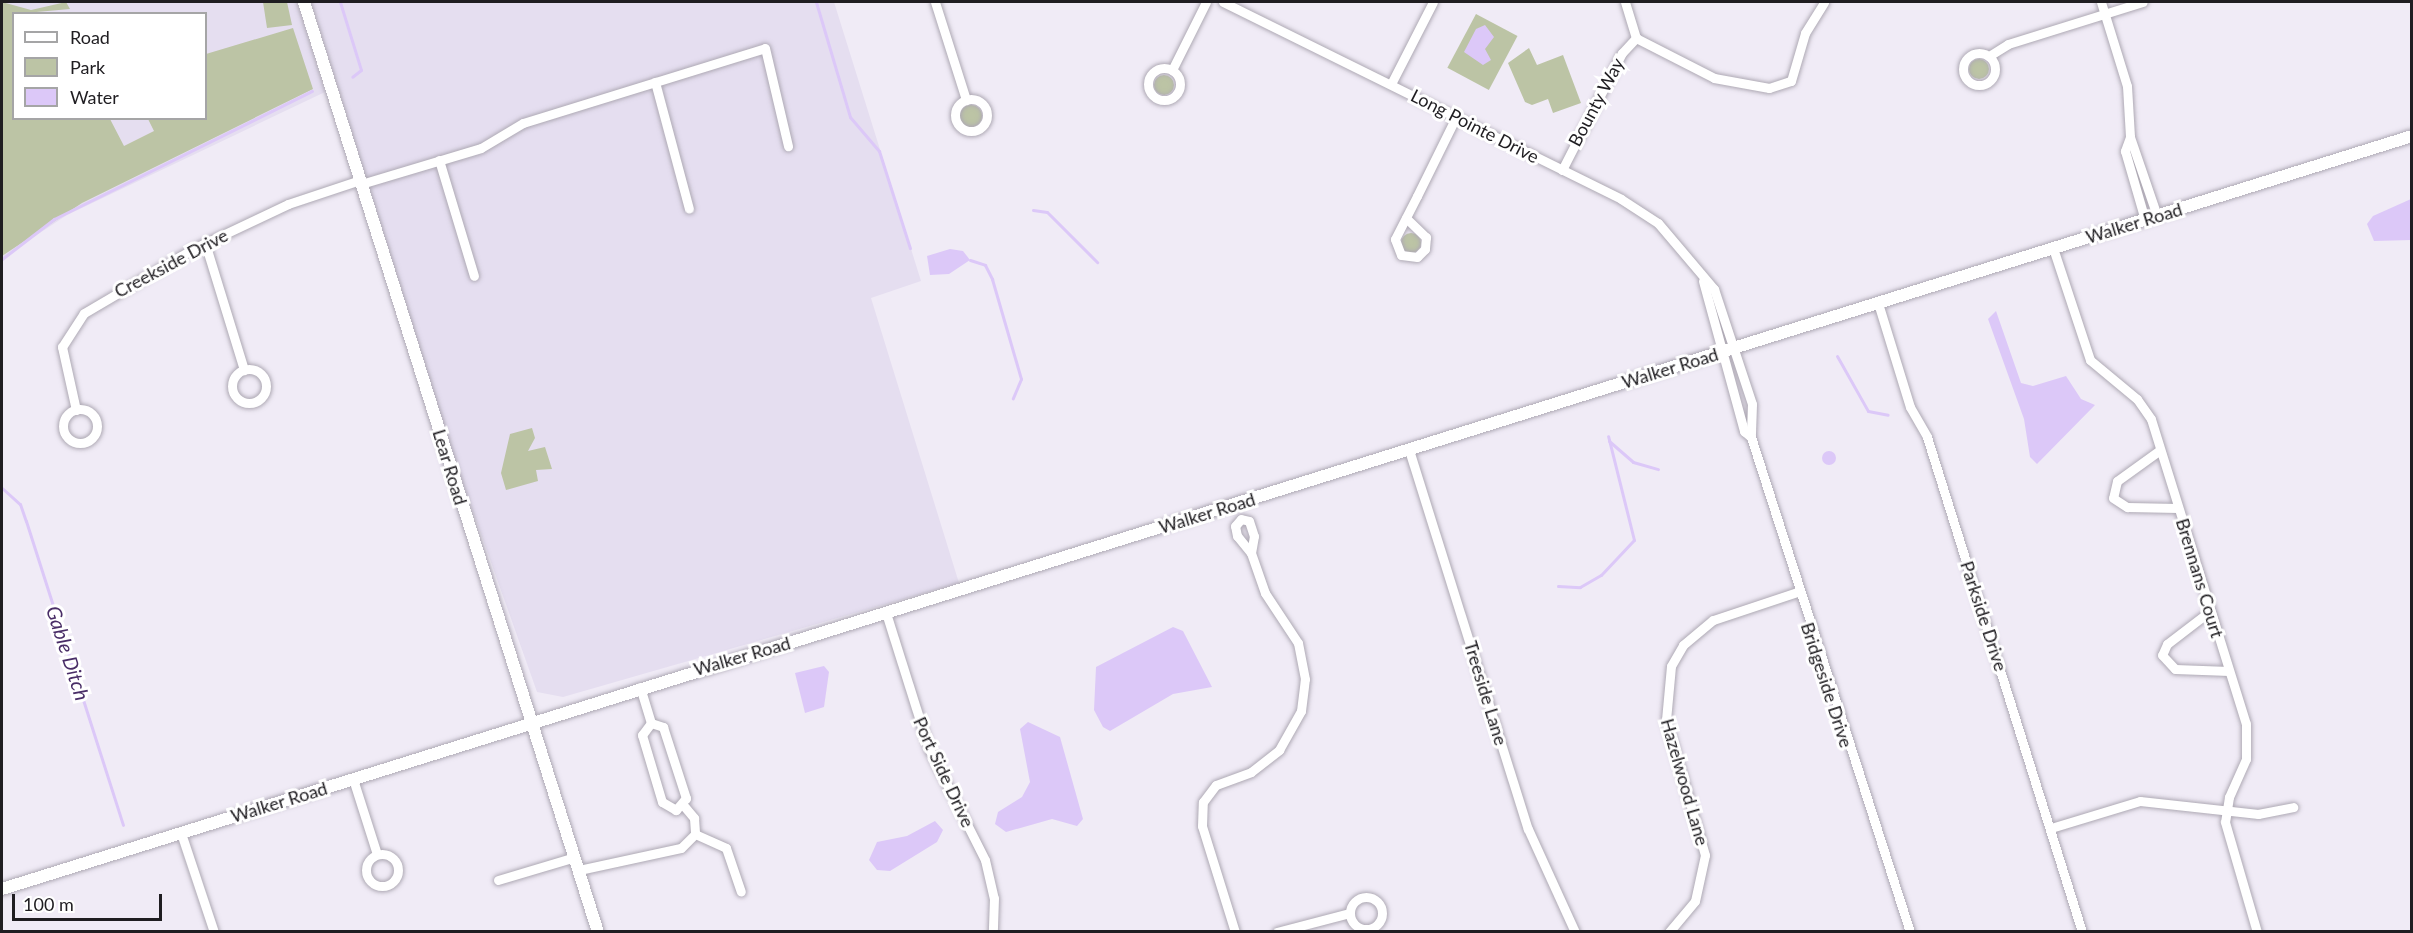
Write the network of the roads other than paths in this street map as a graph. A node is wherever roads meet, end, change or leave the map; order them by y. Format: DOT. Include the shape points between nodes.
graph roads {
  1 [pos="304,2"];
  2 [pos="935,2"];
  3 [pos="1206,2"];
  4 [pos="1223,2"];
  5 [pos="1433,2"];
  6 [pos="1623,2"];
  7 [pos="1824,2"];
  8 [pos="2101,2"];
  9 [pos="2144,2"];
  10 [pos="2105,14"];
  11 [pos="1636,38"];
  12 [pos="1989,56"];
  13 [pos="1172,70"];
  14 [pos="655,82"];
  15 [pos="1391,84"];
  16 [pos="966,100"];
  17 [pos="1456,117"];
  18 [pos="2130,136"];
  19 [pos="2412,136"];
  20 [pos="788,146"];
  21 [pos="439,160"];
  22 [pos="1562,170"];
  23 [pos="360,182"];
  24 [pos="689,209"];
  25 [pos="1406,218"];
  26 [pos="2151,218"];
  27 [pos="205,243"];
  28 [pos="2053,248"];
  29 [pos="474,276"];
  30 [pos="1703,280"];
  31 [pos="1878,303"];
  32 [pos="1733,348"];
  33 [pos="1721,352"];
  34 [pos="244,370"];
  35 [pos="76,410"];
  36 [pos="1751,437"];
  37 [pos="1409,450"];
  38 [pos="2160,450"];
  39 [pos="1236,504"];
  40 [pos="2178,508"];
  41 [pos="1241,519"];
  42 [pos="1251,553"];
  43 [pos="1797,592"];
  44 [pos="2210,611"];
  45 [pos="886,613"];
  46 [pos="2229,671"];
  47 [pos="640,687"];
  48 [pos="532,723"];
  49 [pos="651,723"];
  50 [pos="353,779"];
  51 [pos="684,806"];
  52 [pos="2293,807"];
  53 [pos="2226,811"];
  54 [pos="2050,828"];
  55 [pos="181,833"];
  56 [pos="695,834"];
  57 [pos="377,854"];
  58 [pos="575,857"];
  59 [pos="579,870"];
  60 [pos="498,880"];
  61 [pos="2,889"];
  62 [pos="741,892"];
  63 [pos="1350,913"];
  64 [pos="214,932"];
  65 [pos="598,932"];
  66 [pos="993,932"];
  67 [pos="1235,932"];
  68 [pos="1277,932"];
  69 [pos="1575,932"];
  70 [pos="1669,932"];
  71 [pos="1910,932"];
  72 [pos="2082,932"];
  73 [pos="2258,932"];
  1 -- 23 [label="street, Lear Road"];
  2 -- 16 [label="street"];
  3 -- 13 [label="street"];
  4 -- 15 [label="street, Long Pointe Drive"];
  5 -- 15 [label="street"];
  6 -- 11 [label="street, Bounty Way"];
  7 -- 11 [label="street, Bounty Way" via="1805,33 1791,81 1769,88 1714,78"];
  8 -- 10 [label="street"];
  9 -- 10 [label="street"];
  10 -- 12 [label="street" via="2008,44"];
  10 -- 18 [label="street" via="2127,86"];
  11 -- 22 [label="street, Bounty Way" via="1622,53"];
  14 -- 20 [label="street, Creekside Drive" via="765,48"];
  14 -- 21 [label="street, Creekside Drive" via="523,123 481,148"];
  14 -- 24 [label="street"];
  15 -- 17 [label="street, Long Pointe Drive"];
  17 -- 22 [label="street, Long Pointe Drive"];
  17 -- 25 [label="street"];
  18 -- 26 [label="street" via="2138,147"];
  18 -- 26 [label="street" via="2125,151"];
  19 -- 26 [label="street, Walker Road"];
  21 -- 23 [label="street, Creekside Drive"];
  21 -- 29 [label="street"];
  22 -- 30 [label="street, Long Pointe Drive" via="1658,223 1684,250"];
  23 -- 27 [label="street, Creekside Drive" via="288,204"];
  23 -- 48 [label="street, Lear Road"];
  26 -- 28 [label="street, Walker Road"];
  27 -- 34 [label="street"];
  27 -- 35 [label="street, Creekside Drive" via="130,282 70,326 61,356"];
  28 -- 31 [label="street, Walker Road"];
  28 -- 38 [label="street, Brennans Court" via="2090,360 2137,399"];
  30 -- 32 [label="street, Long Pointe Drive" via="1714,289"];
  30 -- 33 [label="street, Long Pointe Drive"];
  31 -- 32 [label="street, Walker Road"];
  31 -- 54 [label="street, Parkside Drive" via="1910,406 1927,437"];
  32 -- 33 [label="street, Walker Road"];
  32 -- 36 [label="street, Bridgeside Drive" via="1754,412"];
  33 -- 36 [label="street, Bridgeside Drive" via="1744,431"];
  33 -- 37 [label="street, Walker Road"];
  36 -- 43 [label="street, Bridgeside Drive"];
  37 -- 39 [label="street, Walker Road"];
  37 -- 69 [label="street, Treeside Lane" via="1528,829"];
  38 -- 40 [label="street, Brennans Court"];
  38 -- 40 [label="street" via="2117,481 2114,498 2127,507"];
  39 -- 41 [label="street"];
  39 -- 45 [label="street, Walker Road"];
  40 -- 44 [label="street, Brennans Court"];
  41 -- 42 [label="street" via="1249,522 1254,536"];
  41 -- 42 [label="street" via="1235,526 1237,536"];
  42 -- 67 [label="street" via="1265,593 1298,643 1305,679 1301,711 1279,750 1251,772 1216,785 1203,802 1202,826"];
  43 -- 70 [label="street, Hazelwood Lane" via="1713,620 1683,645 1671,666 1664,697 1666,720 1705,855 1695,901"];
  43 -- 71 [label="street, Bridgeside Drive"];
  44 -- 46 [label="street, Brennans Court"];
  44 -- 46 [label="street" via="2167,644 2162,655 2175,669"];
  45 -- 47 [label="street, Walker Road"];
  45 -- 66 [label="street, Port Side Drive" via="929,749 985,860 994,898"];
  46 -- 53 [label="street, Brennans Court" via="2248,745"];
  47 -- 48 [label="street, Walker Road"];
  47 -- 49 [label="street"];
  48 -- 50 [label="street, Walker Road"];
  48 -- 58 [label="street, Lear Road"];
  49 -- 51 [label="street" via="663,727"];
  49 -- 51 [label="street" via="642,735 662,802 671,810"];
  50 -- 55 [label="street, Walker Road"];
  50 -- 57 [label="street"];
  51 -- 56 [label="street" via="694,818"];
  52 -- 53 [label="street" via="2258,814"];
  53 -- 54 [label="street" via="2140,801"];
  53 -- 73 [label="street, Brennans Court" via="2227,833"];
  54 -- 72 [label="street, Parkside Drive"];
  55 -- 61 [label="street, Walker Road"];
  55 -- 64 [label="street"];
  56 -- 59 [label="street" via="681,848"];
  56 -- 62 [label="street" via="726,848"];
  58 -- 59 [label="street, Lear Road"];
  58 -- 60 [label="street"];
  59 -- 65 [label="street, Lear Road"];
  63 -- 68 [label="street"];
}
